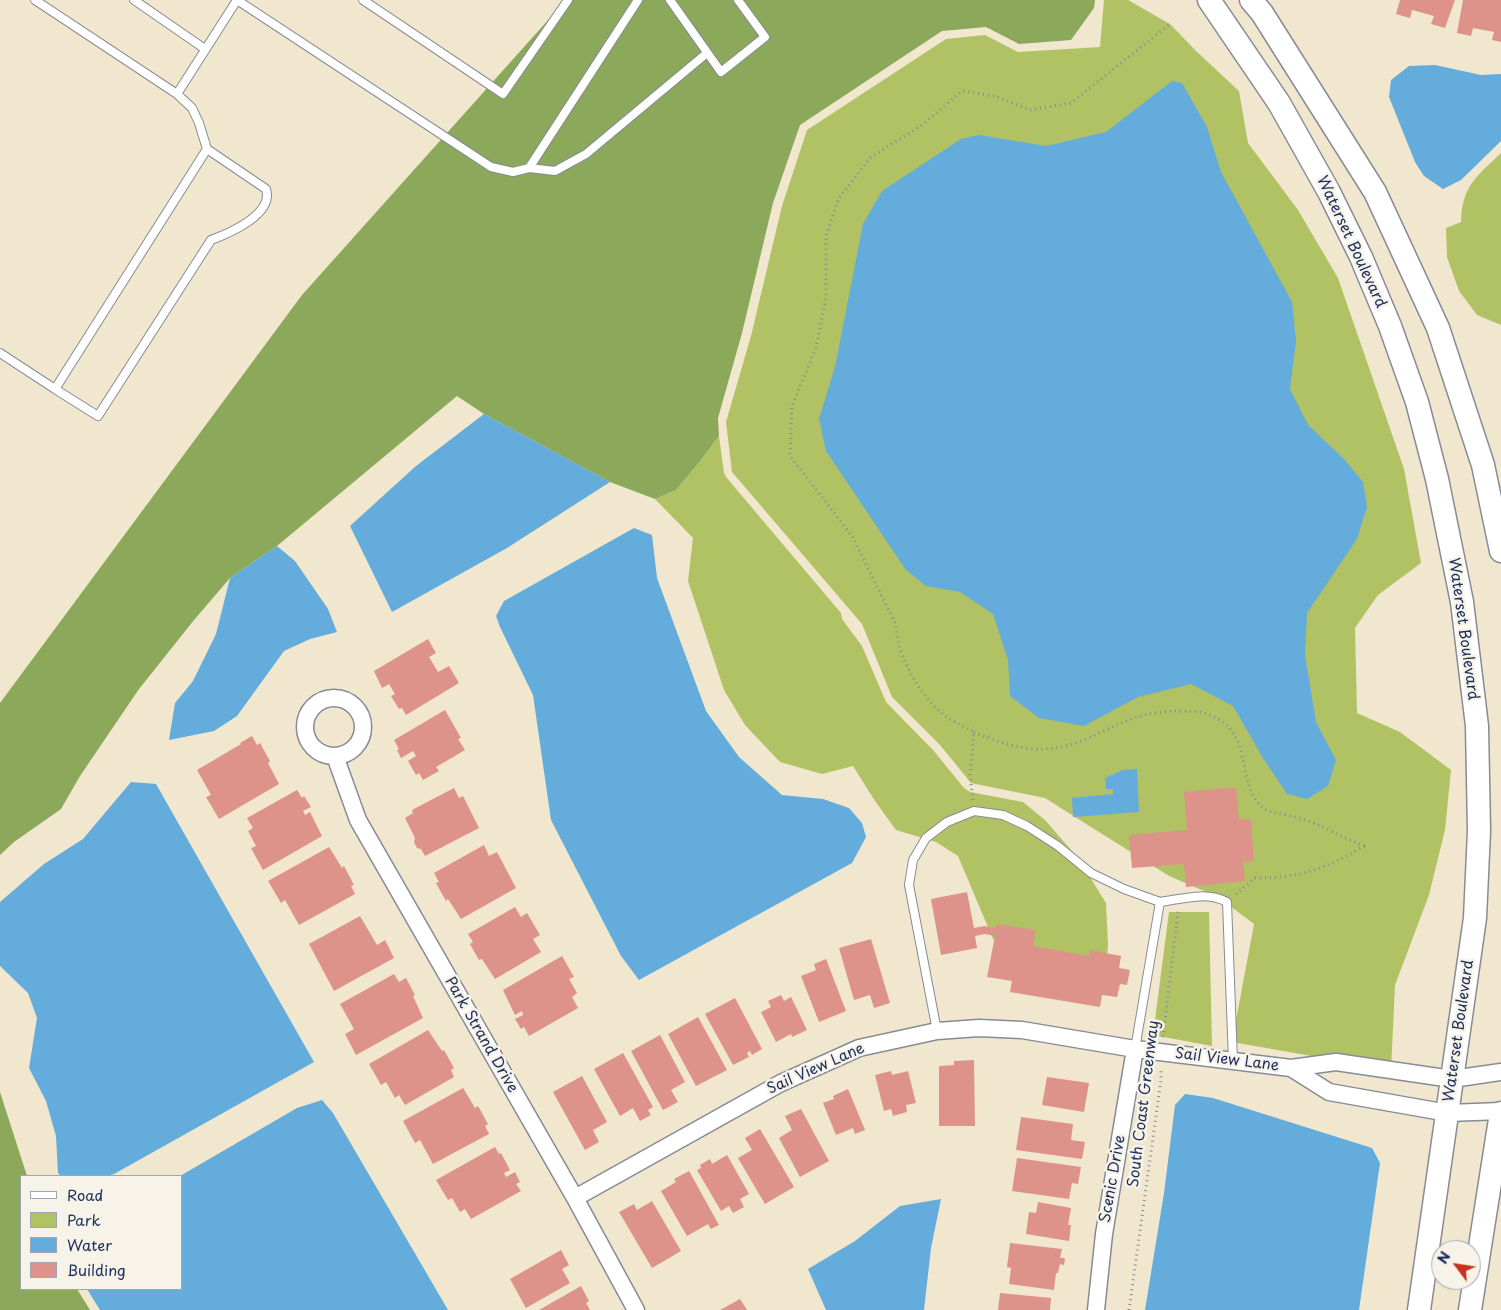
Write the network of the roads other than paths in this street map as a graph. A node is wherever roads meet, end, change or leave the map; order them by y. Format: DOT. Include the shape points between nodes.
graph roads {
  1 [pos="35,0"];
  2 [pos="134,0"];
  3 [pos="150,0"];
  4 [pos="363,0"];
  5 [pos="568,0"];
  6 [pos="638,0"];
  7 [pos="670,0"];
  8 [pos="738,0"];
  9 [pos="1208,0"];
  10 [pos="1251,0"];
  11 [pos="142,6"];
  12 [pos="205,49"];
  13 [pos="707,53"];
  14 [pos="177,94"];
  15 [pos="207,149"];
  16 [pos="529,168"];
  17 [pos="0,353"];
  18 [pos="55,389"];
  19 [pos="1501,550"];
  20 [pos="335,756"];
  21 [pos="1160,902"];
  22 [pos="937,1031"];
  23 [pos="1135,1049"];
  24 [pos="1233,1061"];
  25 [pos="1291,1068"];
  26 [pos="1501,1072"];
  27 [pos="1452,1078"];
  28 [pos="1501,1112"];
  29 [pos="1448,1113"];
  30 [pos="575,1198"];
  31 [pos="636,1310"];
  32 [pos="1096,1310"];
  33 [pos="1419,1310"];
  34 [pos="1470,1310"];
  1 -- 14 [label="lane"];
  2 -- 11 [label="lane"];
  3 -- 11 [label="lane"];
  4 -- 5 [label="lane" via="503,94"];
  6 -- 16 [label="lane"];
  7 -- 13 [label="lane"];
  8 -- 13 [label="lane" via="765,36 721,72"];
  9 -- 27 [label="street, Waterset Boulevard" via="1279,103 1329,192 1361,258 1414,394 1437,479 1462,602 1477,736 1479,831 1475,918"];
  10 -- 19 [label="street" via="1375,192 1438,328 1484,465"];
  11 -- 12 [label="lane"];
  12 -- 14 [label="lane"];
  12 -- 16 [label="lane" via="236,0 491,167 513,172"];
  13 -- 16 [label="lane" via="586,154 554,171"];
  14 -- 15 [label="lane" via="192,108"];
  15 -- 18 [label="lane"];
  15 -- 18 [label="lane" via="266,189 265,204 249,221 211,240 98,416"];
  17 -- 18 [label="lane"];
  20 -- 30 [label="street, Park Strand Drive" via="358,820"];
  21 -- 22 [label="lane" via="1124,890 1091,873 1058,846 1003,815 974,811 947,822 926,838 913,860 909,885"];
  21 -- 23 [label="lane"];
  21 -- 24 [label="lane" via="1207,896 1226,902"];
  22 -- 23 [label="street, Sail View Lane" via="979,1028 1022,1030"];
  22 -- 30 [label="street, Sail View Lane" via="859,1048 781,1083"];
  23 -- 24 [label="street, Sail View Lane"];
  23 -- 32 [label="street, Scenic Drive" via="1104,1234"];
  24 -- 25 [label="street, Sail View Lane"];
  25 -- 27 [label="street, Sail View Lane" via="1336,1062"];
  25 -- 29 [label="street, Sail View Lane" via="1329,1092"];
  26 -- 27 [label="street, Sail View Lane"];
  27 -- 29 [label="street, Waterset Boulevard"];
  28 -- 29 [label="street, Sail View Lane"];
  28 -- 34 [label="street"];
  29 -- 33 [label="street, Waterset Boulevard"];
  30 -- 31 [label="street, Park Strand Drive"];
}
